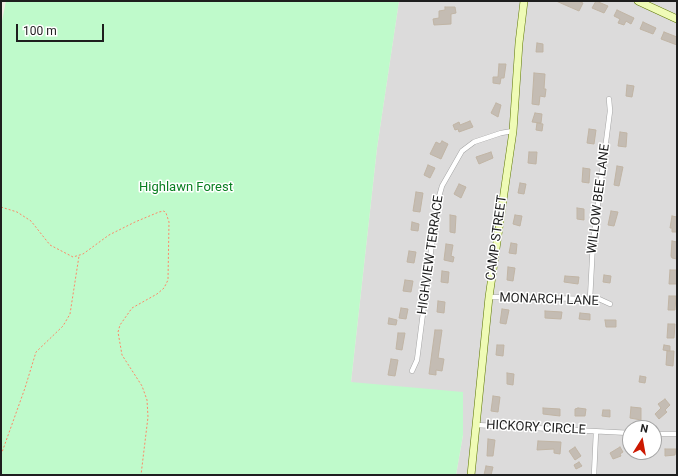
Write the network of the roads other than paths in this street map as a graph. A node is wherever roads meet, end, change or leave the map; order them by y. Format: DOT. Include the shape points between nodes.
graph roads {
  1 [pos="524,1"];
  2 [pos="638,1"];
  3 [pos="677,18"];
  4 [pos="609,99"];
  5 [pos="513,132"];
  6 [pos="489,297"];
  7 [pos="590,299"];
  8 [pos="610,304"];
  9 [pos="412,371"];
  10 [pos="476,425"];
  11 [pos="596,432"];
  12 [pos="622,433"];
  13 [pos="662,434"];
  14 [pos="677,434"];
  15 [pos="471,475"];
  16 [pos="594,475"];
  1 -- 5 [label="street, CAMP STREET" via="518,43"];
  2 -- 3 [label="street"];
  4 -- 7 [label="street, WILLOW BEE LANE" via="610,111 593,242"];
  5 -- 6 [label="street, CAMP STREET"];
  5 -- 9 [label="street, HIGHVIEW TERRACE" via="501,133 474,142 462,150 442,186 437,204 417,360"];
  6 -- 7 [label="street, MONARCH LANE"];
  6 -- 10 [label="street, CAMP STREET"];
  7 -- 8 [label="street, MONARCH LANE" via="600,299"];
  10 -- 11 [label="street, HICKORY CIRCLE"];
  10 -- 15 [label="street, CAMP STREET"];
  11 -- 12 [label="street, HICKORY CIRCLE"];
  11 -- 16 [label="street, HICKORY CIRCLE"];
  13 -- 14 [label="street"];
}
